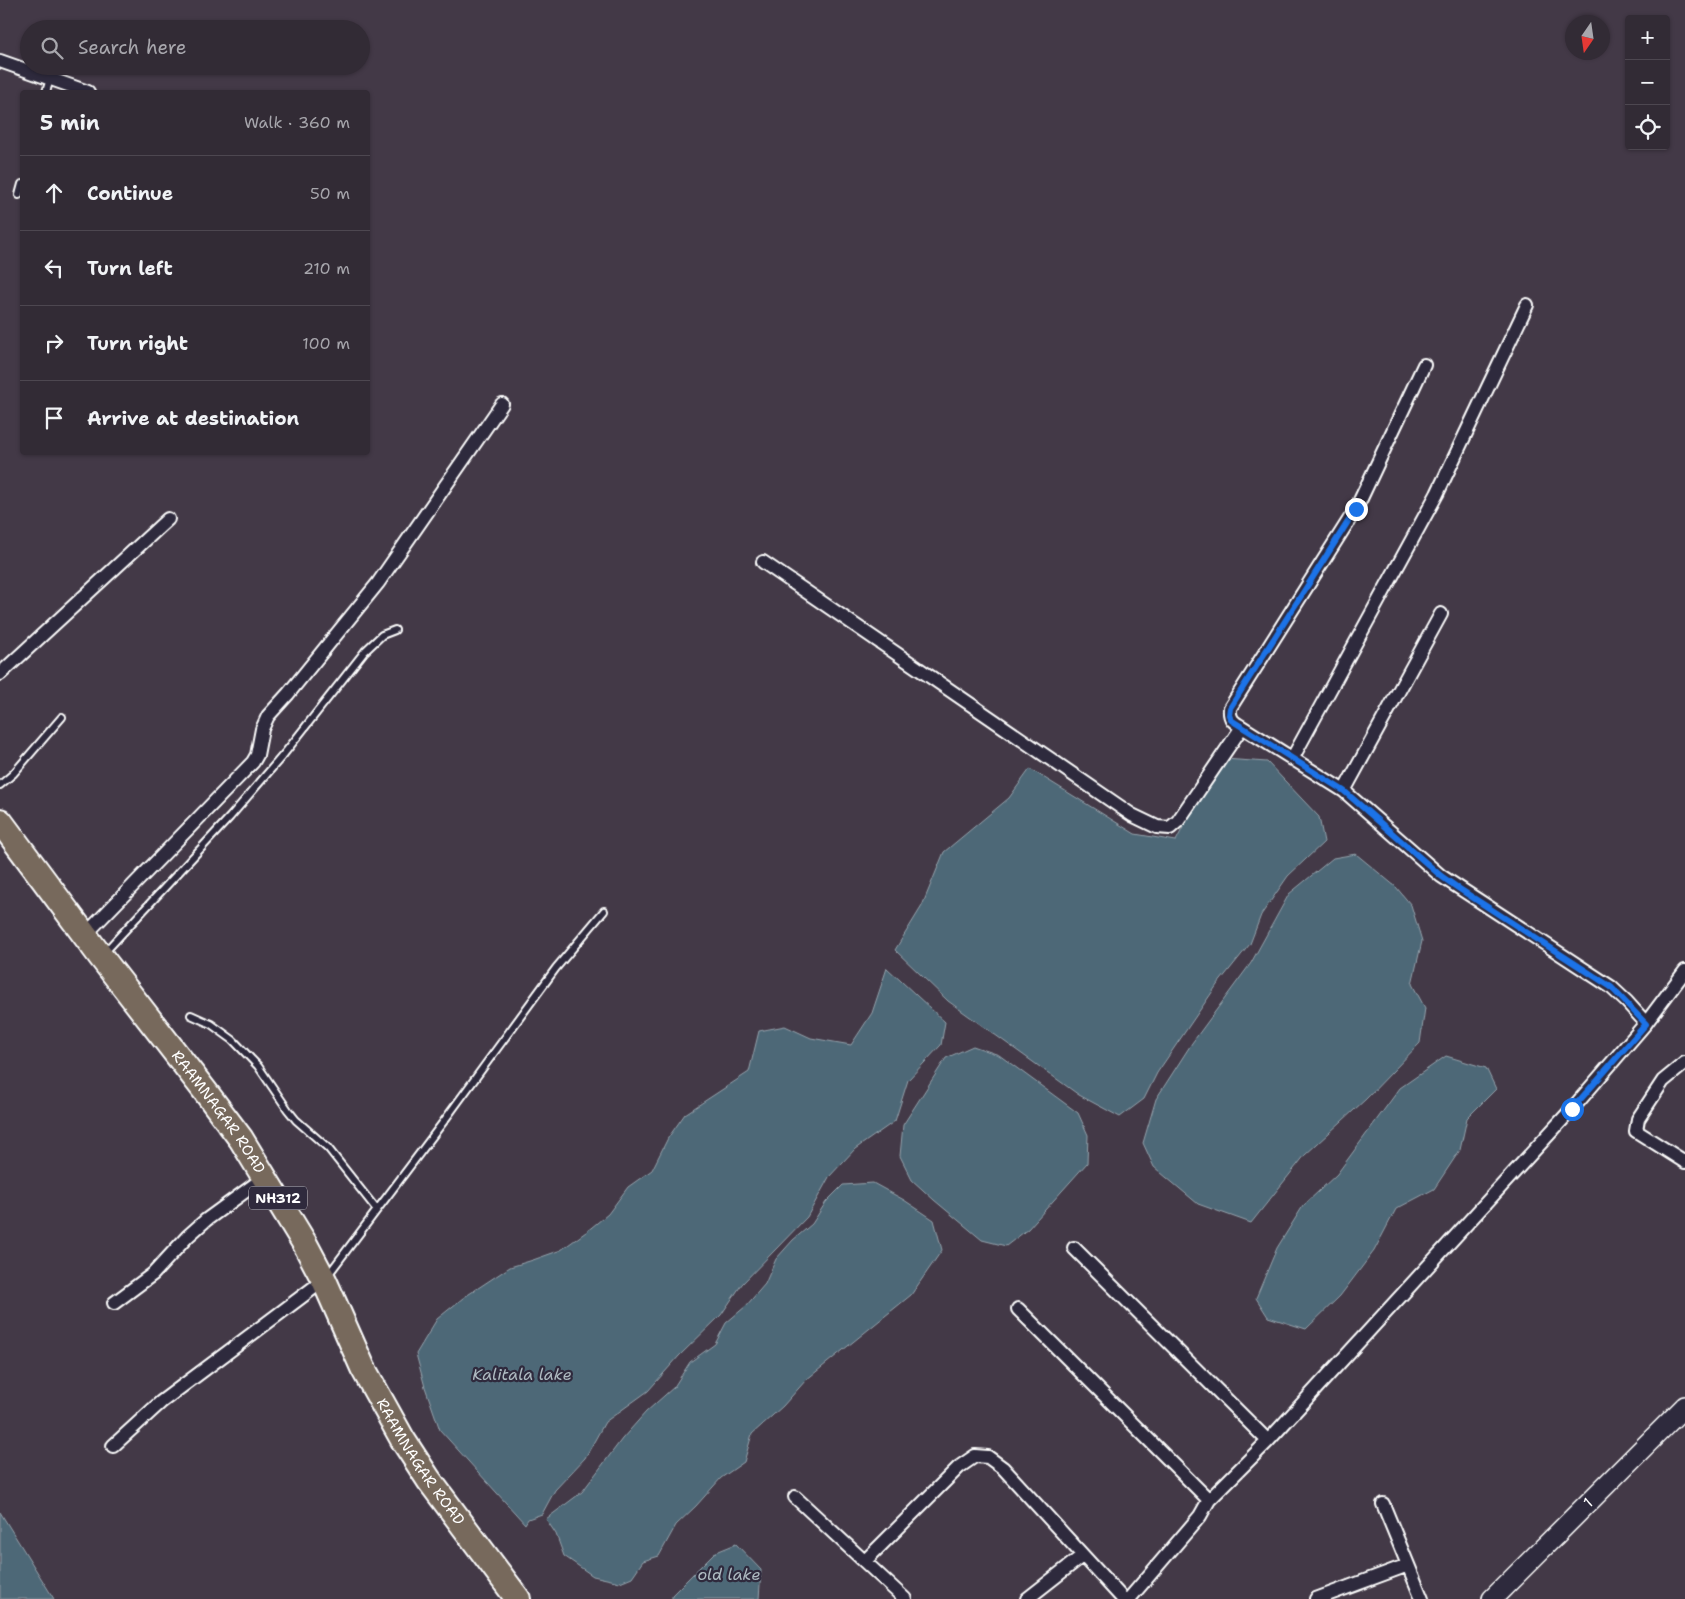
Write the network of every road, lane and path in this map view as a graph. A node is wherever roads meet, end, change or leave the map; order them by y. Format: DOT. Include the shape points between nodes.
graph roads {
  1 [pos="0,61"];
  2 [pos="20,68"];
  3 [pos="39,75"];
  4 [pos="50,79"];
  5 [pos="47,90"];
  6 [pos="82,90"];
  7 [pos="20,191"];
  8 [pos="19,194"];
  9 [pos="1527,305"];
  10 [pos="1424,365"];
  11 [pos="502,404"];
  12 [pos="168,519"];
  13 [pos="763,562"];
  14 [pos="1441,614"];
  15 [pos="395,630"];
  16 [pos="0,674"];
  17 [pos="62,717"];
  18 [pos="1242,727"];
  19 [pos="1292,759"];
  20 [pos="0,786"];
  21 [pos="1344,791"];
  22 [pos="0,822"];
  23 [pos="604,912"];
  24 [pos="84,935"];
  25 [pos="100,957"];
  26 [pos="1685,971"];
  27 [pos="192,1015"];
  28 [pos="1646,1024"];
  29 [pos="1685,1063"];
  30 [pos="1685,1162"];
  31 [pos="265,1177"];
  32 [pos="377,1210"];
  33 [pos="1074,1248"];
  34 [pos="324,1280"];
  35 [pos="114,1303"];
  36 [pos="1018,1309"];
  37 [pos="1685,1406"];
  38 [pos="1268,1441"];
  39 [pos="113,1446"];
  40 [pos="795,1497"];
  41 [pos="1209,1500"];
  42 [pos="1382,1504"];
  43 [pos="1082,1556"];
  44 [pos="865,1562"];
  45 [pos="1408,1565"];
  46 [pos="518,1599"];
  47 [pos="905,1599"];
  48 [pos="1026,1599"];
  49 [pos="1123,1599"];
  50 [pos="1129,1599"];
  51 [pos="1316,1599"];
  52 [pos="1422,1599"];
  53 [pos="1492,1599"];
  1 -- 2 [label="street"];
  3 -- 4 [label="street"];
  4 -- 5 [label="lane"];
  4 -- 6 [label="street"];
  7 -- 8 [label="lane"];
  9 -- 19 [label="street" via="1436,494"];
  10 -- 18 [label="street" via="1356,509 1230,708 1231,720"];
  11 -- 24 [label="street" via="378,583 268,716 253,762"];
  12 -- 16 [label="street"];
  13 -- 18 [label="street" via="1132,815 1158,827 1170,828 1178,821"];
  14 -- 21 [label="street"];
  15 -- 25 [label="lane" via="382,635 366,651 236,810"];
  17 -- 20 [label="lane"];
  18 -- 19 [label="street"];
  19 -- 21 [label="street"];
  21 -- 28 [label="street" via="1441,876 1611,987"];
  22 -- 24 [label="highway, RAAMNAGAR ROAD / NH312"];
  23 -- 32 [label="lane" via="556,968"];
  24 -- 25 [label="highway, RAAMNAGAR ROAD / NH312"];
  25 -- 31 [label="highway, RAAMNAGAR ROAD / NH312" via="241,1139"];
  26 -- 28 [label="street"];
  27 -- 32 [label="lane" via="233,1040 258,1066 296,1120 328,1148"];
  28 -- 38 [label="street"];
  29 -- 30 [label="street" via="1663,1081 1636,1125 1636,1131"];
  31 -- 34 [label="highway, RAAMNAGAR ROAD / NH312"];
  31 -- 35 [label="street" via="206,1220 153,1274"];
  32 -- 34 [label="lane"];
  33 -- 38 [label="street"];
  34 -- 39 [label="street" via="161,1402"];
  34 -- 46 [label="highway, RAAMNAGAR ROAD / NH312" via="363,1368 403,1440"];
  36 -- 41 [label="street"];
  37 -- 53 [label="street, 1"];
  38 -- 41 [label="street"];
  40 -- 44 [label="street"];
  41 -- 50 [label="street" via="1200,1516"];
  42 -- 45 [label="street"];
  43 -- 44 [label="street" via="1002,1468 988,1457 975,1456"];
  43 -- 48 [label="street"];
  43 -- 49 [label="street"];
  44 -- 47 [label="street"];
  45 -- 51 [label="street"];
  45 -- 52 [label="street"];
}
